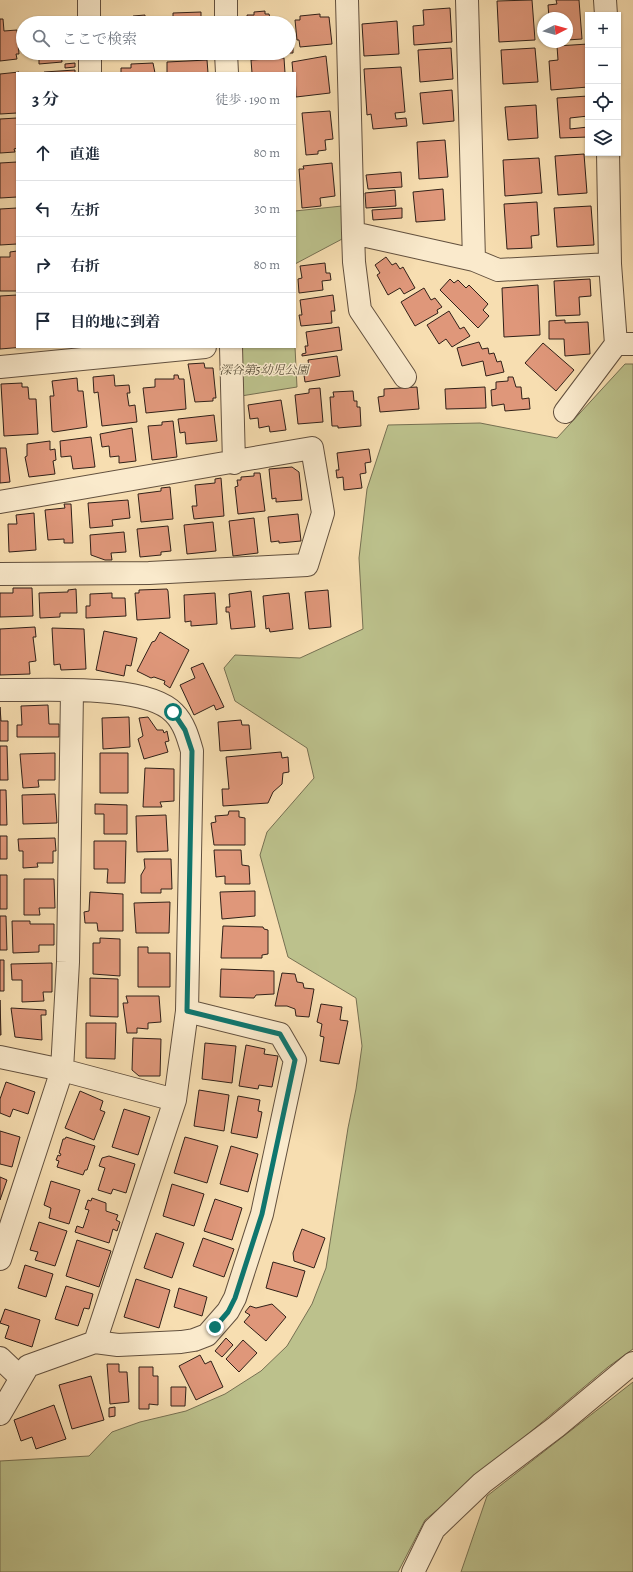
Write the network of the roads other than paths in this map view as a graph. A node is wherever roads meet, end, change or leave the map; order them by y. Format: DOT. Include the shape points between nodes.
graph roads {
  1 [pos="89,0"];
  2 [pos="226,0"];
  3 [pos="347,0"];
  4 [pos="467,0"];
  5 [pos="605,0"];
  6 [pos="606,12"];
  7 [pos="89,16"];
  8 [pos="226,16"];
  9 [pos="90,60"];
  10 [pos="226,60"];
  11 [pos="90,72"];
  12 [pos="227,72"];
  13 [pos="608,156"];
  14 [pos="353,233"];
  15 [pos="474,260"];
  16 [pos="610,264"];
  17 [pos="624,344"];
  18 [pos="183,348"];
  19 [pos="232,348"];
  20 [pos="95,352"];
  21 [pos="0,368"];
  22 [pos="405,377"];
  23 [pos="564,412"];
  24 [pos="234,463"];
  25 [pos="0,502"];
  26 [pos="0,574"];
  27 [pos="0,690"];
  28 [pos="72,691"];
  29 [pos="187,1011"];
  30 [pos="0,1057"];
  31 [pos="62,1070"];
  32 [pos="175,1100"];
  33 [pos="0,1259"];
  34 [pos="95,1342"];
  35 [pos="0,1358"];
  36 [pos="633,1363"];
  37 [pos="20,1377"];
  38 [pos="0,1414"];
  39 [pos="413,1572"];
  1 -- 7 [label="street"];
  2 -- 8 [label="street"];
  3 -- 14 [label="street"];
  4 -- 15 [label="street"];
  5 -- 6 [label="street"];
  9 -- 11 [label="street"];
  10 -- 12 [label="street"];
  13 -- 16 [label="street"];
  14 -- 15 [label="street"];
  14 -- 22 [label="street" via="360,310"];
  15 -- 16 [label="street" via="498,270"];
  16 -- 17 [label="street"];
  17 -- 23 [label="street"];
  18 -- 20 [label="street"];
  19 -- 24 [label="street"];
  20 -- 21 [label="street"];
  24 -- 25 [label="street"];
  24 -- 26 [label="street" via="312,448 323,513 307,565 149,574"];
  27 -- 28 [label="street"];
  28 -- 29 [label="street" via="111,692 143,697 173,712 185,730 192,751"];
  28 -- 31 [label="street" via="68,962"];
  29 -- 32 [label="street"];
  29 -- 34 [label="street" via="280,1034 295,1060 262,1214 235,1298 228,1312 207,1335 181,1342 118,1345"];
  30 -- 31 [label="street"];
  31 -- 32 [label="street"];
  31 -- 33 [label="street"];
  32 -- 34 [label="street"];
  34 -- 37 [label="street" via="28,1366"];
  35 -- 37 [label="street"];
  36 -- 39 [label="street" via="482,1483 434,1529"];
  37 -- 38 [label="street"];
}
